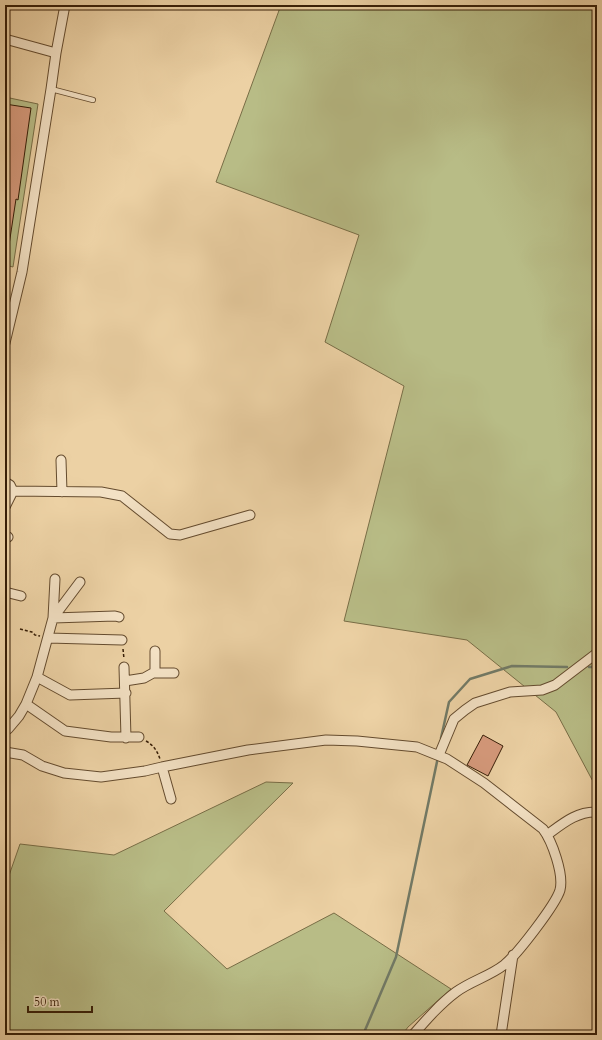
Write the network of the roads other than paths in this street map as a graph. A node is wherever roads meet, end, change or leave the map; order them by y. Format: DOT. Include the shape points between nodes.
graph roads {
  1 [pos="65,5"];
  2 [pos="5,39"];
  3 [pos="56,53"];
  4 [pos="52,89"];
  5 [pos="93,100"];
  6 [pos="5,343"];
  7 [pos="61,460"];
  8 [pos="5,482"];
  9 [pos="13,491"];
  10 [pos="62,492"];
  11 [pos="5,507"];
  12 [pos="250,515"];
  13 [pos="55,579"];
  14 [pos="80,582"];
  15 [pos="5,592"];
  16 [pos="21,596"];
  17 [pos="119,617"];
  18 [pos="53,618"];
  19 [pos="48,638"];
  20 [pos="122,640"];
  21 [pos="155,650"];
  22 [pos="597,653"];
  23 [pos="124,667"];
  24 [pos="155,673"];
  25 [pos="174,673"];
  26 [pos="37,677"];
  27 [pos="125,681"];
  28 [pos="126,693"];
  29 [pos="26,704"];
  30 [pos="5,730"];
  31 [pos="139,736"];
  32 [pos="126,738"];
  33 [pos="5,752"];
  34 [pos="436,754"];
  35 [pos="162,767"];
  36 [pos="171,799"];
  37 [pos="597,812"];
  38 [pos="547,835"];
  39 [pos="514,955"];
  40 [pos="413,1035"];
  41 [pos="501,1035"];
  1 -- 3 [label="street"];
  2 -- 3 [label="street"];
  3 -- 4 [label="street"];
  4 -- 5 [label="lane"];
  4 -- 6 [label="street" via="22,272"];
  7 -- 10 [label="street"];
  8 -- 9 [label="street"];
  9 -- 10 [label="street"];
  9 -- 11 [label="street"];
  10 -- 12 [label="street" via="101,492 122,496 170,534 180,535"];
  13 -- 18 [label="street"];
  14 -- 18 [label="street"];
  15 -- 16 [label="street"];
  17 -- 18 [label="street"];
  18 -- 19 [label="street"];
  19 -- 20 [label="street"];
  19 -- 26 [label="street"];
  21 -- 24 [label="street"];
  22 -- 34 [label="street" via="555,685 542,690 510,692 475,703 454,719"];
  23 -- 27 [label="street"];
  24 -- 25 [label="street"];
  24 -- 27 [label="street"];
  26 -- 28 [label="street" via="70,695"];
  26 -- 29 [label="street"];
  27 -- 28 [label="street"];
  28 -- 32 [label="street"];
  29 -- 30 [label="street" via="19,716"];
  29 -- 32 [label="street" via="65,731"];
  31 -- 32 [label="street"];
  33 -- 35 [label="street" via="23,755 42,766 64,773 94,777"];
  34 -- 35 [label="street" via="417,747 326,740 248,750"];
  34 -- 38 [label="street" via="484,783"];
  35 -- 36 [label="street"];
  37 -- 38 [label="street" via="571,818"];
  38 -- 39 [label="street" via="561,874 560,889 531,935"];
  39 -- 40 [label="street" via="502,966 456,992 432,1012"];
  39 -- 41 [label="street"];
}
